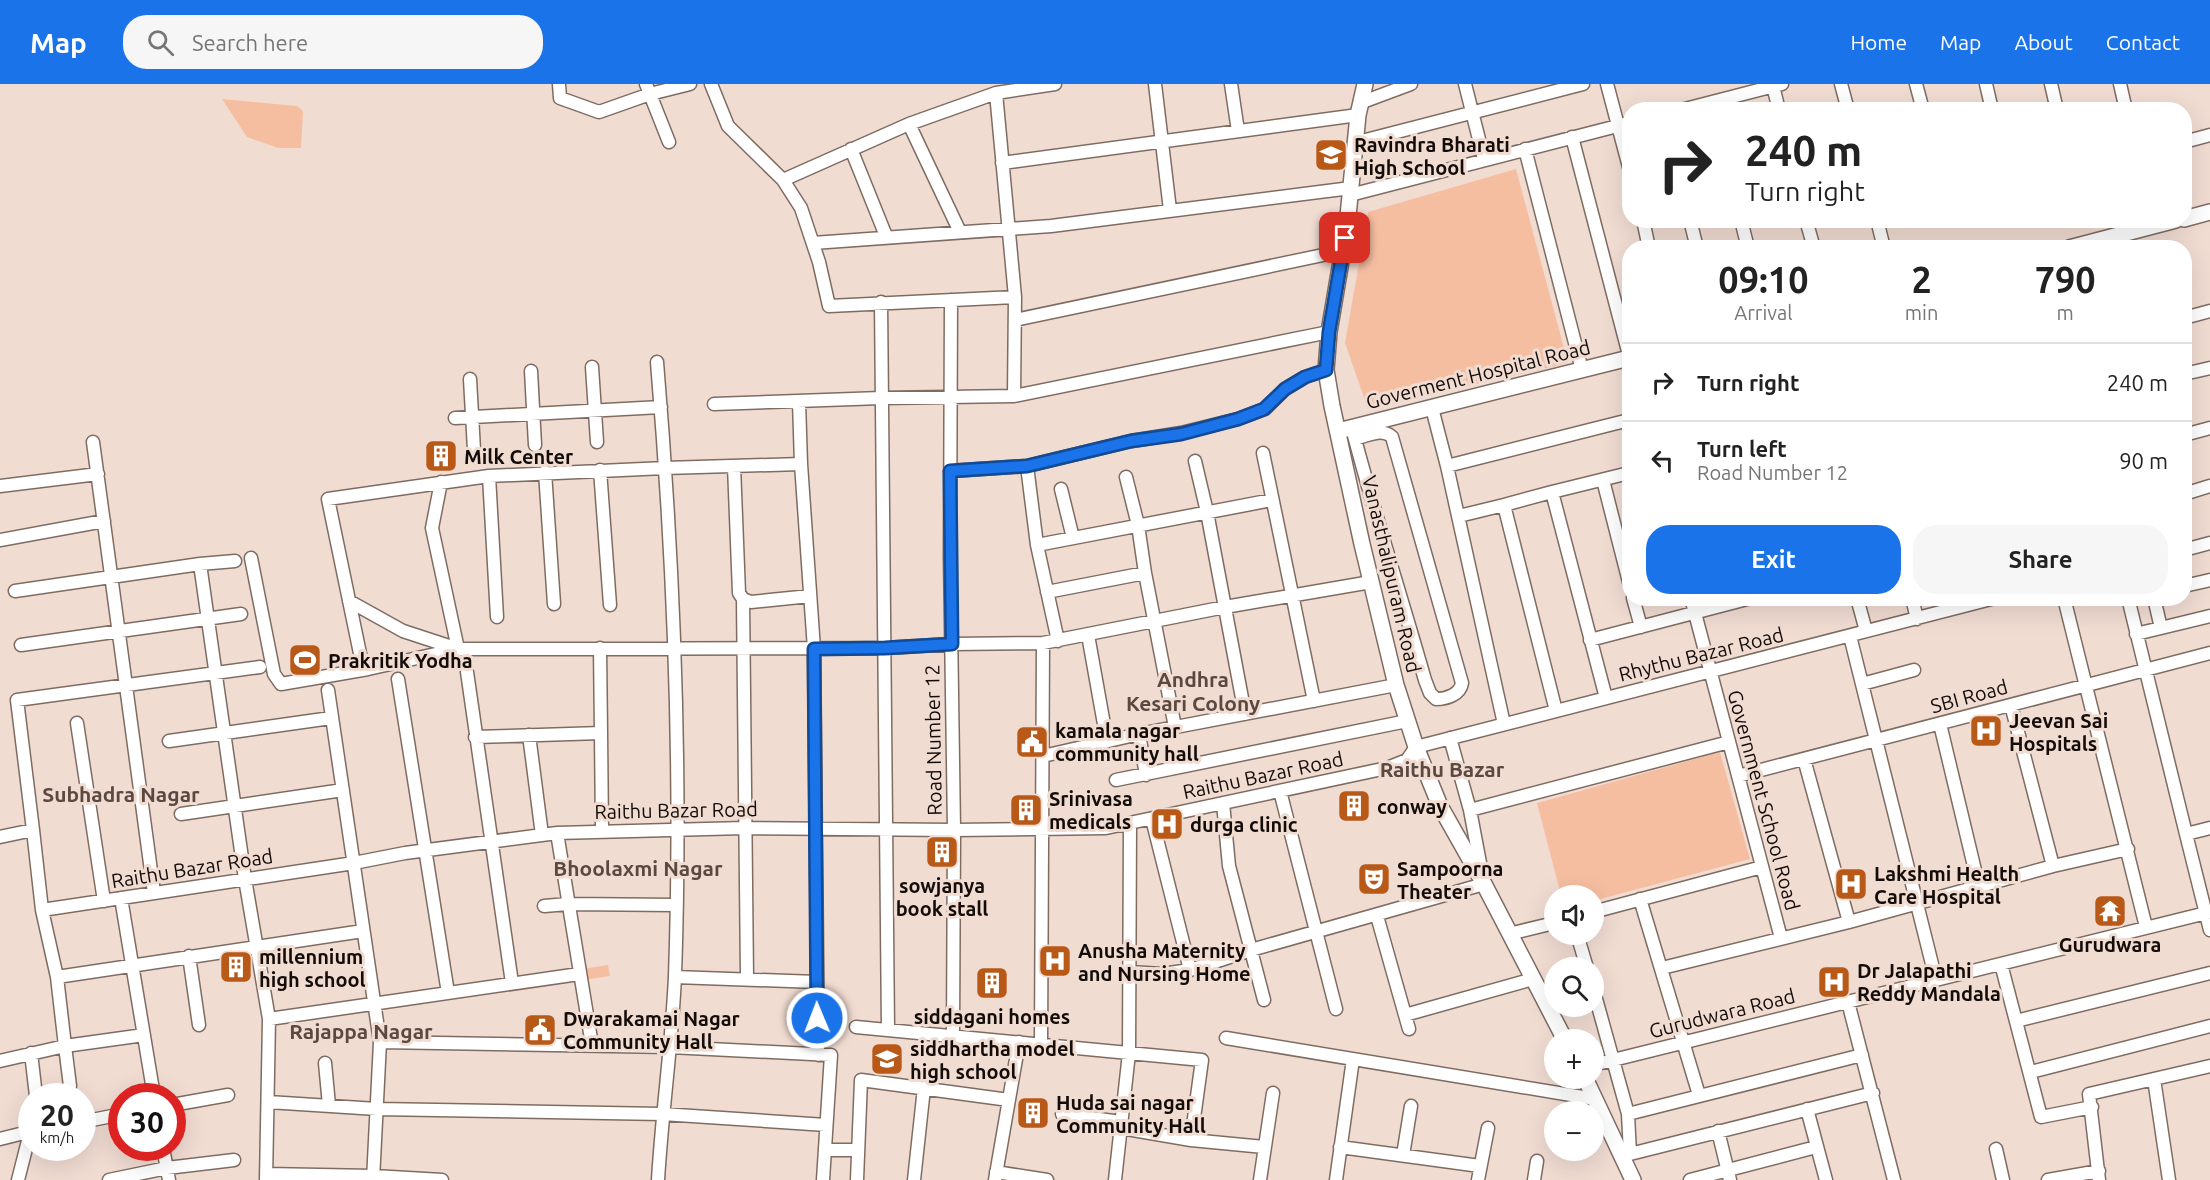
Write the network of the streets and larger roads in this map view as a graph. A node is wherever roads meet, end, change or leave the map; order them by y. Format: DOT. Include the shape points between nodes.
graph roads {
  1 [pos="559,84"];
  2 [pos="690,84"];
  3 [pos="711,84"];
  4 [pos="1049,84"];
  5 [pos="1055,84"];
  6 [pos="1155,84"];
  7 [pos="1231,84"];
  8 [pos="1365,84"];
  9 [pos="1411,84"];
  10 [pos="1464,84"];
  11 [pos="1583,84"];
  12 [pos="1607,84"];
  13 [pos="1841,84"];
  14 [pos="1916,84"];
  15 [pos="1986,84"];
  16 [pos="2051,84"];
  17 [pos="2120,84"];
  18 [pos="1778,85"];
  19 [pos="648,89"];
  20 [pos="996,93"];
  21 [pos="1712,102"];
  22 [pos="1779,102"];
  23 [pos="1846,102"];
  24 [pos="1921,102"];
  25 [pos="1990,102"];
  26 [pos="2055,102"];
  27 [pos="2124,102"];
  28 [pos="1359,109"];
  29 [pos="1472,113"];
  30 [pos="1622,119"];
  31 [pos="909,124"];
  32 [pos="1622,124"];
  33 [pos="1238,131"];
  34 [pos="2210,135"];
  35 [pos="1572,137"];
  36 [pos="1160,140"];
  37 [pos="2192,140"];
  38 [pos="669,142"];
  39 [pos="1354,143"];
  40 [pos="850,149"];
  41 [pos="1525,149"];
  42 [pos="1484,159"];
  43 [pos="1002,163"];
  44 [pos="783,180"];
  45 [pos="1350,191"];
  46 [pos="1170,210"];
  47 [pos="2210,212"];
  48 [pos="2192,217"];
  49 [pos="1009,228"];
  50 [pos="2137,228"];
  51 [pos="960,232"];
  52 [pos="886,236"];
  53 [pos="2096,240"];
  54 [pos="813,243"];
  55 [pos="1342,251"];
  56 [pos="1014,297"];
  57 [pos="951,300"];
  58 [pos="881,302"];
  59 [pos="2210,311"];
  60 [pos="2192,316"];
  61 [pos="1015,320"];
  62 [pos="1622,329"];
  63 [pos="1329,332"];
  64 [pos="1622,358"];
  65 [pos="657,363"];
  66 [pos="592,367"];
  67 [pos="2210,368"];
  68 [pos="1326,370"];
  69 [pos="1582,370"];
  70 [pos="531,371"];
  71 [pos="2192,372"];
  72 [pos="470,379"];
  73 [pos="951,396"];
  74 [pos="1014,396"];
  75 [pos="881,398"];
  76 [pos="799,402"];
  77 [pos="714,404"];
  78 [pos="660,407"];
  79 [pos="1432,408"];
  80 [pos="595,411"];
  81 [pos="532,414"];
  82 [pos="472,416"];
  83 [pos="455,418"];
  84 [pos="1622,422"];
  85 [pos="2210,428"];
  86 [pos="1349,433"];
  87 [pos="2192,433"];
  88 [pos="93,442"];
  89 [pos="597,442"];
  90 [pos="535,445"];
  91 [pos="474,450"];
  92 [pos="1263,453"];
  93 [pos="1195,462"];
  94 [pos="801,464"];
  95 [pos="734,466"];
  96 [pos="1027,466"];
  97 [pos="1447,466"];
  98 [pos="665,468"];
  99 [pos="600,470"];
  100 [pos="950,471"];
  101 [pos="545,472"];
  102 [pos="98,474"];
  103 [pos="1622,475"];
  104 [pos="489,476"];
  105 [pos="1126,477"];
  106 [pos="1603,480"];
  107 [pos="441,482"];
  108 [pos="0,486"];
  109 [pos="2210,486"];
  110 [pos="1061,489"];
  111 [pos="1552,492"];
  112 [pos="2192,492"];
  113 [pos="1272,500"];
  114 [pos="1504,505"];
  115 [pos="1207,512"];
  116 [pos="1459,516"];
  117 [pos="104,522"];
  118 [pos="1138,525"];
  119 [pos="1073,538"];
  120 [pos="0,540"];
  121 [pos="2210,543"];
  122 [pos="1037,545"];
  123 [pos="2192,548"];
  124 [pos="1622,555"];
  125 [pos="251,558"];
  126 [pos="235,561"];
  127 [pos="200,564"];
  128 [pos="1145,573"];
  129 [pos="112,577"];
  130 [pos="2210,580"];
  131 [pos="1371,582"];
  132 [pos="2192,584"];
  133 [pos="15,591"];
  134 [pos="1047,592"];
  135 [pos="810,596"];
  136 [pos="1291,596"];
  137 [pos="743,599"];
  138 [pos="349,601"];
  139 [pos="554,604"];
  140 [pos="610,605"];
  141 [pos="1635,606"];
  142 [pos="1693,606"];
  143 [pos="1721,606"];
  144 [pos="1859,606"];
  145 [pos="1914,606"];
  146 [pos="1958,606"];
  147 [pos="2066,606"];
  148 [pos="2130,606"];
  149 [pos="2156,606"];
  150 [pos="1225,607"];
  151 [pos="1695,613"];
  152 [pos="241,614"];
  153 [pos="2210,616"];
  154 [pos="497,617"];
  155 [pos="207,618"];
  156 [pos="1917,618"];
  157 [pos="1155,622"];
  158 [pos="1641,627"];
  159 [pos="2161,628"];
  160 [pos="119,630"];
  161 [pos="1866,632"];
  162 [pos="2136,634"];
  163 [pos="1088,635"];
  164 [pos="1850,636"];
  165 [pos="1590,639"];
  166 [pos="1058,641"];
  167 [pos="1043,643"];
  168 [pos="952,644"];
  169 [pos="21,645"];
  170 [pos="600,648"];
  171 [pos="673,648"];
  172 [pos="745,648"];
  173 [pos="885,648"];
  174 [pos="458,649"];
  175 [pos="814,649"];
  176 [pos="2210,653"];
  177 [pos="260,667"];
  178 [pos="368,669"];
  179 [pos="1914,670"];
  180 [pos="2145,670"];
  181 [pos="1710,671"];
  182 [pos="467,672"];
  183 [pos="215,673"];
  184 [pos="398,680"];
  185 [pos="1862,684"];
  186 [pos="126,685"];
  187 [pos="1396,685"];
  188 [pos="2087,685"];
  189 [pos="328,690"];
  190 [pos="1606,698"];
  191 [pos="1314,700"];
  192 [pos="2011,705"];
  193 [pos="1556,711"];
  194 [pos="1245,714"];
  195 [pos="331,718"];
  196 [pos="1407,721"];
  197 [pos="76,723"];
  198 [pos="1504,724"];
  199 [pos="1940,724"];
  200 [pos="1175,727"];
  201 [pos="601,733"];
  202 [pos="224,734"];
  203 [pos="1139,734"];
  204 [pos="529,735"];
  205 [pos="475,737"];
  206 [pos="1450,738"];
  207 [pos="1876,740"];
  208 [pos="169,741"];
  209 [pos="1107,741"];
  210 [pos="1729,742"];
  211 [pos="1416,747"];
  212 [pos="1044,756"];
  213 [pos="1804,759"];
  214 [pos="1146,775"];
  215 [pos="1738,776"];
  216 [pos="1116,780"];
  217 [pos="343,790"];
  218 [pos="1280,791"];
  219 [pos="1223,803"];
  220 [pos="235,807"];
  221 [pos="1470,810"];
  222 [pos="181,814"];
  223 [pos="1152,819"];
  224 [pos="1130,823"];
  225 [pos="816,827"];
  226 [pos="744,828"];
  227 [pos="2210,828"];
  228 [pos="887,829"];
  229 [pos="1043,829"];
  230 [pos="33,830"];
  231 [pos="677,830"];
  232 [pos="954,830"];
  233 [pos="602,831"];
  234 [pos="557,833"];
  235 [pos="2186,834"];
  236 [pos="542,835"];
  237 [pos="0,837"];
  238 [pos="490,841"];
  239 [pos="2128,849"];
  240 [pos="425,850"];
  241 [pos="354,863"];
  242 [pos="2053,866"];
  243 [pos="1762,867"];
  244 [pos="245,879"];
  245 [pos="1484,884"];
  246 [pos="1979,887"];
  247 [pos="154,893"];
  248 [pos="121,898"];
  249 [pos="1640,899"];
  250 [pos="104,901"];
  251 [pos="1917,902"];
  252 [pos="568,904"];
  253 [pos="676,905"];
  254 [pos="544,906"];
  255 [pos="1604,909"];
  256 [pos="42,910"];
  257 [pos="2208,912"];
  258 [pos="1377,916"];
  259 [pos="1849,922"];
  260 [pos="1544,925"];
  261 [pos="2146,927"];
  262 [pos="2210,930"];
  263 [pos="363,931"];
  264 [pos="1317,931"];
  265 [pos="1509,934"];
  266 [pos="1780,938"];
  267 [pos="257,946"];
  268 [pos="1251,950"];
  269 [pos="189,956"];
  270 [pos="2001,964"];
  271 [pos="133,965"];
  272 [pos="1662,968"];
  273 [pos="1190,970"];
  274 [pos="1130,972"];
  275 [pos="2210,973"];
  276 [pos="579,974"];
  277 [pos="57,977"];
  278 [pos="675,977"];
  279 [pos="747,978"];
  280 [pos="1533,979"];
  281 [pos="1936,980"];
  282 [pos="817,982"];
  283 [pos="512,983"];
  284 [pos="448,993"];
  285 [pos="1264,1000"];
  286 [pos="1848,1002"];
  287 [pos="373,1004"];
  288 [pos="1336,1009"];
  289 [pos="1405,1015"];
  290 [pos="1601,1017"];
  291 [pos="269,1019"];
  292 [pos="2016,1021"];
  293 [pos="198,1026"];
  294 [pos="2210,1026"];
  295 [pos="856,1027"];
  296 [pos="1409,1029"];
  297 [pos="1559,1029"];
  298 [pos="888,1030"];
  299 [pos="144,1035"];
  300 [pos="953,1035"];
  301 [pos="1226,1038"];
  302 [pos="380,1042"];
  303 [pos="1019,1042"];
  304 [pos="1683,1043"];
  305 [pos="1041,1044"];
  306 [pos="65,1046"];
  307 [pos="592,1046"];
  308 [pos="670,1047"];
  309 [pos="31,1053"];
  310 [pos="1129,1053"];
  311 [pos="818,1055"];
  312 [pos="1862,1055"];
  313 [pos="1353,1059"];
  314 [pos="1614,1060"];
  315 [pos="0,1061"];
  316 [pos="1604,1062"];
  317 [pos="325,1063"];
  318 [pos="2210,1066"];
  319 [pos="2031,1072"];
  320 [pos="2154,1079"];
  321 [pos="34,1083"];
  322 [pos="70,1083"];
  323 [pos="152,1083"];
  324 [pos="924,1088"];
  325 [pos="1591,1089"];
  326 [pos="1273,1093"];
  327 [pos="1873,1093"];
  328 [pos="228,1095"];
  329 [pos="1699,1095"];
  330 [pos="1595,1099"];
  331 [pos="1009,1100"];
  332 [pos="186,1102"];
  333 [pos="268,1102"];
  334 [pos="329,1105"];
  335 [pos="1411,1106"];
  336 [pos="2092,1107"];
  337 [pos="377,1109"];
  338 [pos="1806,1109"];
  339 [pos="662,1114"];
  340 [pos="1062,1114"];
  341 [pos="1628,1114"];
  342 [pos="826,1125"];
  343 [pos="1121,1125"];
  344 [pos="1488,1128"];
  345 [pos="1718,1131"];
  346 [pos="18,1133"];
  347 [pos="0,1139"];
  348 [pos="1191,1140"];
  349 [pos="1264,1147"];
  350 [pos="1340,1147"];
  351 [pos="1816,1147"];
  352 [pos="1996,1149"];
  353 [pos="825,1150"];
  354 [pos="857,1150"];
  355 [pos="1402,1155"];
  356 [pos="1626,1155"];
  357 [pos="234,1160"];
  358 [pos="23,1161"];
  359 [pos="1537,1161"];
  360 [pos="1480,1166"];
  361 [pos="168,1174"];
  362 [pos="1729,1175"];
  363 [pos="996,1176"];
  364 [pos="2099,1176"];
  365 [pos="266,1177"];
  366 [pos="374,1178"];
  367 [pos="18,1180"];
  368 [pos="109,1180"];
  369 [pos="442,1180"];
  370 [pos="658,1180"];
  371 [pos="823,1180"];
  372 [pos="857,1180"];
  373 [pos="914,1180"];
  374 [pos="1047,1180"];
  375 [pos="1115,1180"];
  376 [pos="1260,1180"];
  377 [pos="1336,1180"];
  378 [pos="1478,1180"];
  379 [pos="1534,1180"];
  380 [pos="1633,1180"];
  381 [pos="1690,1180"];
  382 [pos="1826,1180"];
  383 [pos="1894,1180"];
  384 [pos="2003,1180"];
  385 [pos="2048,1180"];
  386 [pos="2169,1180"];
  1 -- 19 [label="street" via="560,98 599,112"];
  2 -- 19 [label="street"];
  3 -- 44 [label="street" via="728,126"];
  4 -- 5 [label="street"];
  4 -- 20 [label="street"];
  6 -- 36 [label="street"];
  7 -- 33 [label="street"];
  8 -- 28 [label="street, Vanasthalipuram Road"];
  9 -- 28 [label="street"];
  10 -- 29 [label="street"];
  11 -- 29 [label="street"];
  12 -- 30 [label="street"];
  13 -- 23 [label="street"];
  14 -- 24 [label="street"];
  15 -- 25 [label="street"];
  16 -- 26 [label="street"];
  17 -- 27 [label="street"];
  18 -- 21 [label="street"];
  18 -- 22 [label="street"];
  19 -- 38 [label="street"];
  20 -- 31 [label="street"];
  20 -- 43 [label="street"];
  28 -- 33 [label="street"];
  28 -- 39 [label="street, Vanasthalipuram Road"];
  29 -- 39 [label="street"];
  29 -- 42 [label="street"];
  31 -- 40 [label="street"];
  31 -- 51 [label="street"];
  32 -- 35 [label="street"];
  33 -- 36 [label="street"];
  34 -- 37 [label="street"];
  35 -- 41 [label="street"];
  35 -- 62 [label="street"];
  36 -- 43 [label="street"];
  36 -- 46 [label="street"];
  39 -- 45 [label="street, Vanasthalipuram Road"];
  40 -- 44 [label="street"];
  40 -- 52 [label="street"];
  41 -- 42 [label="street"];
  41 -- 69 [label="street"];
  42 -- 45 [label="street"];
  43 -- 49 [label="street"];
  44 -- 54 [label="street" via="801,208"];
  45 -- 46 [label="street"];
  45 -- 55 [label="street, Vanasthalipuram Road"];
  46 -- 49 [label="street"];
  47 -- 48 [label="street"];
  49 -- 51 [label="street"];
  49 -- 56 [label="street"];
  50 -- 53 [label="street"];
  51 -- 52 [label="street"];
  52 -- 54 [label="street"];
  54 -- 58 [label="street" via="829,306"];
  55 -- 61 [label="street"];
  55 -- 63 [label="street, Vanasthalipuram Road"];
  56 -- 57 [label="street"];
  56 -- 61 [label="street"];
  57 -- 58 [label="street"];
  57 -- 73 [label="street, Road Number 12"];
  58 -- 75 [label="street"];
  59 -- 60 [label="street"];
  61 -- 74 [label="street"];
  63 -- 68 [label="street, Vanasthalipuram Road"];
  63 -- 74 [label="street"];
  64 -- 69 [label="street, Goverment Hospital Road"];
  65 -- 78 [label="street"];
  66 -- 80 [label="street"];
  67 -- 71 [label="street"];
  68 -- 86 [label="street, Vanasthalipuram Road"];
  68 -- 96 [label="street" via="1305,377 1264,409 1238,419"];
  69 -- 79 [label="street, Goverment Hospital Road"];
  70 -- 81 [label="street"];
  72 -- 82 [label="street"];
  73 -- 74 [label="street"];
  73 -- 75 [label="street"];
  73 -- 100 [label="street, Road Number 12"];
  75 -- 76 [label="street"];
  75 -- 173 [label="street"];
  76 -- 77 [label="street"];
  76 -- 94 [label="street"];
  78 -- 80 [label="street"];
  78 -- 98 [label="street"];
  79 -- 86 [label="street, Goverment Hospital Road"];
  79 -- 97 [label="street"];
  80 -- 81 [label="street"];
  80 -- 89 [label="street"];
  81 -- 82 [label="street"];
  81 -- 90 [label="street"];
  82 -- 83 [label="street"];
  82 -- 91 [label="street"];
  84 -- 97 [label="street"];
  85 -- 87 [label="street"];
  86 -- 86 [label="street" via="1425,680 1433,697 1448,697 1462,683 1392,437 1381,432"];
  86 -- 131 [label="street, Vanasthalipuram Road"];
  88 -- 102 [label="street"];
  92 -- 113 [label="street"];
  93 -- 115 [label="street"];
  94 -- 95 [label="street"];
  94 -- 135 [label="street"];
  95 -- 98 [label="street"];
  95 -- 137 [label="street"];
  96 -- 100 [label="street"];
  96 -- 122 [label="street"];
  97 -- 116 [label="street"];
  98 -- 99 [label="street"];
  98 -- 171 [label="street"];
  99 -- 101 [label="street"];
  99 -- 140 [label="street"];
  100 -- 168 [label="street, Road Number 12"];
  101 -- 104 [label="street"];
  101 -- 139 [label="street"];
  102 -- 108 [label="street"];
  102 -- 117 [label="street"];
  103 -- 106 [label="street"];
  104 -- 107 [label="street"];
  104 -- 154 [label="street"];
  105 -- 118 [label="street"];
  106 -- 111 [label="street"];
  106 -- 124 [label="street"];
  107 -- 138 [label="street" via="328,499"];
  107 -- 174 [label="street" via="432,528"];
  109 -- 112 [label="street"];
  110 -- 119 [label="street"];
  111 -- 114 [label="street"];
  111 -- 165 [label="street"];
  113 -- 115 [label="street"];
  113 -- 136 [label="street"];
  114 -- 116 [label="street"];
  114 -- 193 [label="street"];
  115 -- 118 [label="street"];
  115 -- 150 [label="street"];
  116 -- 198 [label="street"];
  117 -- 120 [label="street"];
  117 -- 129 [label="street"];
  118 -- 119 [label="street"];
  118 -- 128 [label="street"];
  119 -- 122 [label="street"];
  121 -- 123 [label="street"];
  122 -- 134 [label="street"];
  125 -- 178 [label="street" via="274,674 280,684"];
  126 -- 127 [label="street"];
  127 -- 129 [label="street"];
  127 -- 155 [label="street"];
  128 -- 134 [label="street"];
  128 -- 157 [label="street"];
  129 -- 133 [label="street"];
  129 -- 160 [label="street"];
  130 -- 132 [label="street"];
  131 -- 136 [label="street"];
  131 -- 187 [label="street, Vanasthalipuram Road"];
  134 -- 166 [label="street"];
  135 -- 137 [label="street" via="751,602"];
  135 -- 175 [label="street"];
  136 -- 150 [label="street"];
  136 -- 191 [label="street"];
  137 -- 172 [label="street"];
  138 -- 174 [label="street" via="404,631"];
  138 -- 178 [label="street" via="362,663"];
  141 -- 158 [label="street"];
  142 -- 151 [label="street, Government School Road"];
  143 -- 151 [label="street"];
  144 -- 161 [label="street"];
  145 -- 156 [label="street"];
  146 -- 156 [label="street, Rhythu Bazar Road"];
  147 -- 188 [label="street"];
  148 -- 162 [label="street"];
  149 -- 159 [label="street"];
  150 -- 157 [label="street"];
  150 -- 194 [label="street"];
  151 -- 158 [label="street"];
  151 -- 181 [label="street, Government School Road"];
  152 -- 155 [label="street"];
  153 -- 159 [label="street"];
  155 -- 160 [label="street"];
  155 -- 183 [label="street"];
  156 -- 161 [label="street, Rhythu Bazar Road"];
  157 -- 163 [label="street"];
  157 -- 200 [label="street"];
  158 -- 165 [label="street"];
  159 -- 162 [label="street"];
  160 -- 169 [label="street"];
  160 -- 186 [label="street"];
  161 -- 164 [label="street, Rhythu Bazar Road"];
  162 -- 180 [label="street"];
  163 -- 166 [label="street"];
  163 -- 209 [label="street"];
  164 -- 181 [label="street, Rhythu Bazar Road"];
  164 -- 185 [label="street"];
  165 -- 190 [label="street"];
  166 -- 167 [label="street"];
  167 -- 168 [label="street"];
  167 -- 212 [label="street"];
  168 -- 173 [label="street"];
  168 -- 232 [label="street, Road Number 12"];
  170 -- 171 [label="street"];
  170 -- 174 [label="street"];
  170 -- 201 [label="street"];
  171 -- 172 [label="street"];
  171 -- 231 [label="street"];
  172 -- 175 [label="street"];
  172 -- 226 [label="street"];
  173 -- 175 [label="street"];
  173 -- 228 [label="street"];
  174 -- 178 [label="street"];
  175 -- 225 [label="street"];
  176 -- 180 [label="street, SBI Road"];
  177 -- 183 [label="street"];
  179 -- 185 [label="street"];
  180 -- 188 [label="street, SBI Road"];
  180 -- 235 [label="street"];
  181 -- 190 [label="street, Rhythu Bazar Road"];
  181 -- 210 [label="street, Government School Road"];
  182 -- 205 [label="street"];
  183 -- 186 [label="street"];
  183 -- 202 [label="street"];
  184 -- 240 [label="street"];
  185 -- 207 [label="street"];
  186 -- 230 [label="street" via="18,700"];
  186 -- 247 [label="street"];
  187 -- 191 [label="street"];
  187 -- 196 [label="street, Vanasthalipuram Road"];
  188 -- 192 [label="street, SBI Road"];
  188 -- 239 [label="street"];
  189 -- 195 [label="street"];
  190 -- 193 [label="street, Rhythu Bazar Road"];
  191 -- 194 [label="street"];
  192 -- 199 [label="street, SBI Road"];
  192 -- 242 [label="street"];
  193 -- 198 [label="street, Rhythu Bazar Road"];
  194 -- 200 [label="street"];
  195 -- 202 [label="street"];
  195 -- 217 [label="street"];
  196 -- 211 [label="street, Vanasthalipuram Road"];
  196 -- 214 [label="street"];
  197 -- 250 [label="street"];
  198 -- 206 [label="street, Rhythu Bazar Road"];
  199 -- 207 [label="street, SBI Road"];
  199 -- 246 [label="street"];
  200 -- 203 [label="street"];
  201 -- 204 [label="street"];
  201 -- 233 [label="street"];
  202 -- 208 [label="street"];
  202 -- 220 [label="street"];
  203 -- 209 [label="street"];
  203 -- 214 [label="street"];
  204 -- 205 [label="street"];
  204 -- 236 [label="street"];
  205 -- 238 [label="street"];
  206 -- 211 [label="street, Rhythu Bazar Road"];
  206 -- 221 [label="street"];
  207 -- 213 [label="street, SBI Road"];
  207 -- 251 [label="street"];
  209 -- 212 [label="street"];
  210 -- 215 [label="street, Government School Road"];
  210 -- 221 [label="street"];
  211 -- 218 [label="street, Raithu Bazar Road" via="1407,760 1387,768"];
  211 -- 245 [label="street, Vanasthalipuram Road" via="1440,806"];
  212 -- 229 [label="street"];
  213 -- 215 [label="street, SBI Road"];
  213 -- 259 [label="street"];
  214 -- 216 [label="street"];
  215 -- 243 [label="street, Government School Road"];
  217 -- 220 [label="street"];
  217 -- 241 [label="street"];
  218 -- 219 [label="street, Raithu Bazar Road"];
  218 -- 264 [label="street"];
  219 -- 223 [label="street, Raithu Bazar Road"];
  219 -- 268 [label="street" via="1229,866"];
  220 -- 222 [label="street"];
  220 -- 244 [label="street"];
  221 -- 245 [label="street"];
  223 -- 224 [label="street, Raithu Bazar Road"];
  223 -- 273 [label="street"];
  224 -- 229 [label="street, Raithu Bazar Road" via="1106,828"];
  224 -- 274 [label="street"];
  225 -- 226 [label="street, Raithu Bazar Road"];
  225 -- 228 [label="street, Raithu Bazar Road"];
  225 -- 282 [label="street"];
  226 -- 231 [label="street, Raithu Bazar Road"];
  226 -- 279 [label="street"];
  227 -- 235 [label="street"];
  228 -- 232 [label="street, Raithu Bazar Road"];
  228 -- 298 [label="street"];
  229 -- 232 [label="street, Raithu Bazar Road"];
  229 -- 305 [label="street"];
  230 -- 237 [label="street"];
  230 -- 256 [label="street"];
  231 -- 233 [label="street, Raithu Bazar Road"];
  231 -- 253 [label="street"];
  232 -- 300 [label="street, Road Number 12"];
  233 -- 234 [label="street, Raithu Bazar Road"];
  234 -- 236 [label="street, Raithu Bazar Road"];
  234 -- 252 [label="street"];
  235 -- 257 [label="street"];
  236 -- 238 [label="street, Raithu Bazar Road"];
  238 -- 240 [label="street, Raithu Bazar Road"];
  238 -- 283 [label="street"];
  239 -- 242 [label="street"];
  239 -- 261 [label="street"];
  240 -- 241 [label="street, Raithu Bazar Road"];
  240 -- 284 [label="street"];
  241 -- 244 [label="street, Raithu Bazar Road"];
  241 -- 263 [label="street"];
  242 -- 246 [label="street"];
  243 -- 249 [label="street"];
  243 -- 266 [label="street, Government School Road"];
  244 -- 247 [label="street, Raithu Bazar Road"];
  244 -- 267 [label="street"];
  245 -- 258 [label="street"];
  245 -- 265 [label="street, Vanasthalipuram Road"];
  246 -- 251 [label="street"];
  247 -- 248 [label="street, Raithu Bazar Road"];
  248 -- 250 [label="street, Raithu Bazar Road"];
  248 -- 271 [label="street"];
  249 -- 255 [label="street"];
  249 -- 272 [label="street"];
  250 -- 256 [label="street, Raithu Bazar Road"];
  251 -- 259 [label="street"];
  251 -- 281 [label="street"];
  252 -- 253 [label="street"];
  252 -- 254 [label="street"];
  252 -- 276 [label="street"];
  253 -- 278 [label="street"];
  256 -- 277 [label="street"];
  257 -- 261 [label="street, Gurudwara Road"];
  257 -- 262 [label="street"];
  258 -- 264 [label="street"];
  258 -- 289 [label="street"];
  259 -- 266 [label="street"];
  260 -- 265 [label="street"];
  261 -- 270 [label="street, Gurudwara Road"];
  263 -- 267 [label="street"];
  263 -- 287 [label="street"];
  264 -- 268 [label="street"];
  264 -- 288 [label="street"];
  265 -- 280 [label="street, Vanasthalipuram Road"];
  266 -- 272 [label="street"];
  267 -- 269 [label="street"];
  267 -- 291 [label="street"];
  268 -- 273 [label="street"];
  268 -- 285 [label="street"];
  269 -- 271 [label="street"];
  269 -- 293 [label="street"];
  270 -- 281 [label="street, Gurudwara Road"];
  270 -- 292 [label="street"];
  271 -- 277 [label="street"];
  271 -- 299 [label="street"];
  272 -- 304 [label="street"];
  273 -- 274 [label="street" via="1162,974"];
  274 -- 310 [label="street"];
  275 -- 292 [label="street"];
  276 -- 283 [label="street"];
  276 -- 307 [label="street"];
  277 -- 306 [label="street"];
  278 -- 279 [label="street"];
  278 -- 308 [label="street"];
  279 -- 282 [label="street"];
  280 -- 289 [label="street"];
  280 -- 297 [label="street, Vanasthalipuram Road"];
  281 -- 286 [label="street, Gurudwara Road"];
  282 -- 311 [label="street"];
  283 -- 284 [label="street"];
  284 -- 287 [label="street"];
  286 -- 304 [label="street, Gurudwara Road"];
  286 -- 312 [label="street"];
  287 -- 291 [label="street"];
  287 -- 302 [label="street"];
  289 -- 296 [label="street"];
  290 -- 314 [label="street"];
  291 -- 333 [label="street"];
  292 -- 319 [label="street"];
  294 -- 319 [label="street"];
  295 -- 298 [label="street"];
  298 -- 300 [label="street"];
  299 -- 306 [label="street"];
  299 -- 323 [label="street"];
  300 -- 303 [label="street"];
  301 -- 313 [label="street"];
  302 -- 307 [label="street"];
  302 -- 337 [label="street"];
  303 -- 305 [label="street"];
  303 -- 331 [label="street"];
  304 -- 314 [label="street, Gurudwara Road"];
  304 -- 329 [label="street"];
  305 -- 310 [label="street"];
  306 -- 309 [label="street"];
  306 -- 322 [label="street"];
  307 -- 308 [label="street"];
  308 -- 311 [label="street"];
  308 -- 339 [label="street"];
  309 -- 315 [label="street"];
  309 -- 321 [label="street"];
  310 -- 343 [label="street"];
  310 -- 348 [label="street" via="1202,1060"];
  311 -- 342 [label="street" via="831,1055"];
  312 -- 327 [label="street"];
  312 -- 329 [label="street"];
  313 -- 330 [label="street"];
  313 -- 350 [label="street"];
  314 -- 316 [label="street, Gurudwara Road"];
  314 -- 341 [label="street"];
  317 -- 334 [label="street"];
  318 -- 320 [label="street"];
  319 -- 336 [label="street" via="2041,1117"];
  320 -- 336 [label="street" via="2090,1094"];
  320 -- 386 [label="street"];
  324 -- 331 [label="street"];
  324 -- 354 [label="street" via="861,1080"];
  324 -- 373 [label="street"];
  325 -- 330 [label="street"];
  326 -- 349 [label="street"];
  327 -- 338 [label="street"];
  327 -- 383 [label="street"];
  328 -- 332 [label="street"];
  329 -- 341 [label="street"];
  330 -- 356 [label="street"];
  331 -- 363 [label="street"];
  333 -- 334 [label="street"];
  333 -- 365 [label="street"];
  334 -- 337 [label="street"];
  335 -- 355 [label="street"];
  336 -- 364 [label="street"];
  337 -- 339 [label="street"];
  337 -- 366 [label="street"];
  338 -- 345 [label="street"];
  338 -- 351 [label="street"];
  339 -- 342 [label="street"];
  339 -- 370 [label="street"];
  340 -- 343 [label="street"];
  341 -- 356 [label="street"];
  342 -- 353 [label="street"];
  343 -- 348 [label="street"];
  343 -- 375 [label="street"];
  344 -- 360 [label="street"];
  345 -- 356 [label="street"];
  345 -- 362 [label="street"];
  346 -- 347 [label="street"];
  348 -- 349 [label="street"];
  349 -- 376 [label="street"];
  350 -- 355 [label="street"];
  350 -- 377 [label="street"];
  351 -- 362 [label="street"];
  351 -- 382 [label="street"];
  352 -- 384 [label="street"];
  353 -- 354 [label="street"];
  353 -- 371 [label="street"];
  354 -- 372 [label="street"];
  355 -- 360 [label="street"];
  356 -- 380 [label="street"];
  357 -- 361 [label="street"];
  358 -- 367 [label="street"];
  359 -- 379 [label="street"];
  360 -- 378 [label="street"];
  361 -- 368 [label="street"];
  362 -- 381 [label="street"];
  363 -- 374 [label="street"];
  364 -- 385 [label="street"];
  365 -- 366 [label="street"];
  366 -- 369 [label="street"];
}
